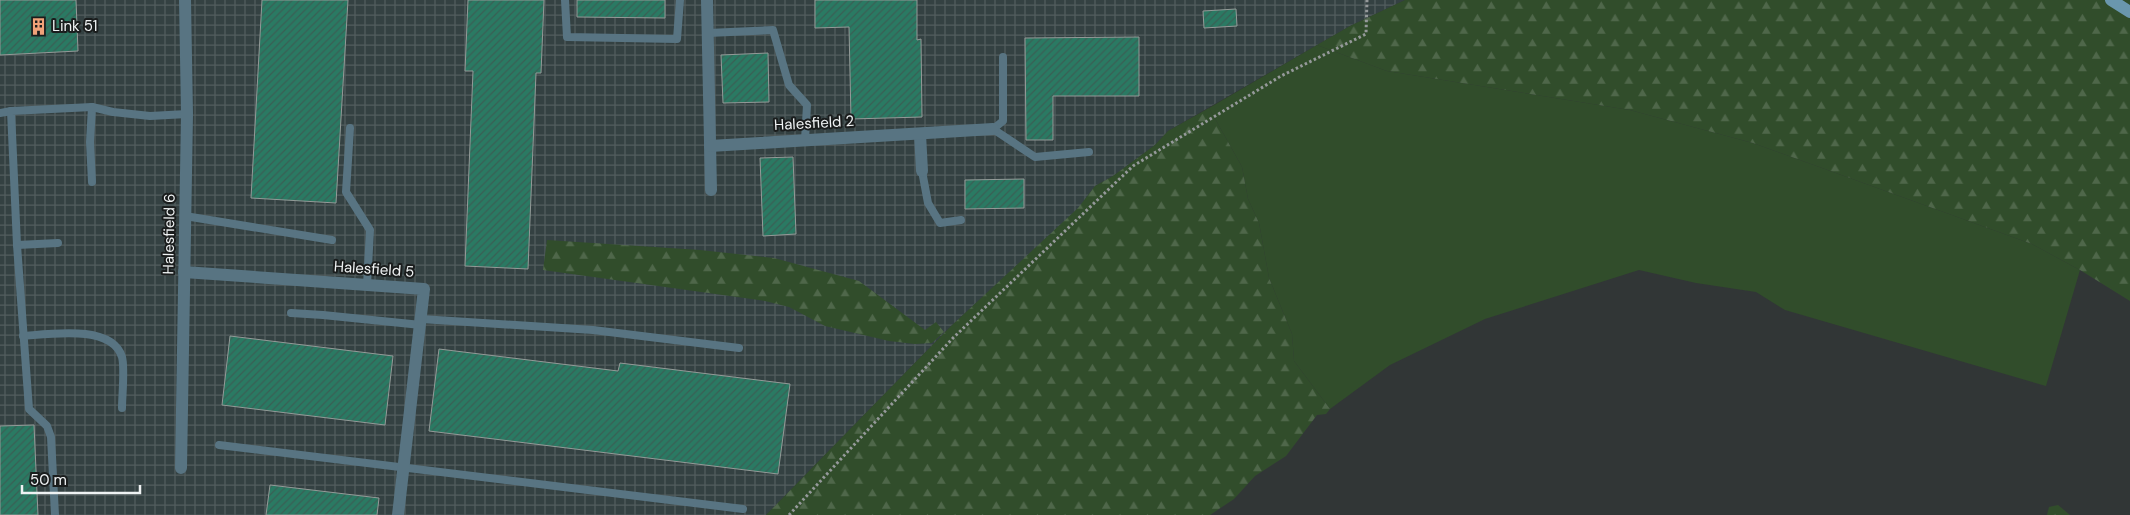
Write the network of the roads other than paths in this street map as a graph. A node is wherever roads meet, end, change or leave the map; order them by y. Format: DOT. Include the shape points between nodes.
graph roads {
  1 [pos="185,0"];
  2 [pos="564,0"];
  3 [pos="680,0"];
  4 [pos="707,0"];
  5 [pos="2111,0"];
  6 [pos="2130,12"];
  7 [pos="708,33"];
  8 [pos="1003,57"];
  9 [pos="92,107"];
  10 [pos="11,111"];
  11 [pos="0,113"];
  12 [pos="187,114"];
  13 [pos="350,128"];
  14 [pos="993,129"];
  15 [pos="920,134"];
  16 [pos="805,140"];
  17 [pos="710,146"];
  18 [pos="1089,152"];
  19 [pos="922,171"];
  20 [pos="92,182"];
  21 [pos="711,190"];
  22 [pos="185,216"];
  23 [pos="961,220"];
  24 [pos="332,240"];
  25 [pos="58,243"];
  26 [pos="17,245"];
  27 [pos="184,272"];
  28 [pos="367,285"];
  29 [pos="291,313"];
  30 [pos="421,322"];
  31 [pos="24,336"];
  32 [pos="739,348"];
  33 [pos="122,408"];
  34 [pos="219,445"];
  35 [pos="181,468"];
  36 [pos="404,468"];
  37 [pos="743,509"];
  38 [pos="55,515"];
  39 [pos="398,515"];
  1 -- 12 [label="street, Halesfield 6"];
  2 -- 3 [label="lane" via="567,37 677,39"];
  4 -- 7 [label="street"];
  5 -- 6 [label="street"];
  7 -- 16 [label="lane" via="773,30 789,85 807,105"];
  7 -- 17 [label="street"];
  8 -- 14 [label="lane" via="1003,121"];
  9 -- 10 [label="lane"];
  9 -- 12 [label="lane" via="150,116"];
  9 -- 20 [label="lane"];
  10 -- 11 [label="lane"];
  10 -- 26 [label="lane"];
  12 -- 22 [label="street, Halesfield 6"];
  13 -- 28 [label="lane" via="346,192 370,230"];
  14 -- 15 [label="street, Halesfield 2"];
  14 -- 18 [label="lane" via="1035,157"];
  15 -- 16 [label="street, Halesfield 2"];
  15 -- 19 [label="street"];
  16 -- 17 [label="street, Halesfield 2"];
  17 -- 21 [label="street"];
  19 -- 23 [label="lane" via="928,203 940,223"];
  22 -- 24 [label="lane"];
  22 -- 27 [label="street, Halesfield 6"];
  25 -- 26 [label="lane"];
  26 -- 31 [label="lane"];
  27 -- 28 [label="street, Halesfield 5"];
  27 -- 35 [label="street, Halesfield 6"];
  28 -- 30 [label="street, Halesfield 5" via="424,289"];
  29 -- 30 [label="lane"];
  30 -- 32 [label="lane" via="593,330"];
  30 -- 36 [label="street, Halesfield 5"];
  31 -- 33 [label="lane" via="93,334 113,343 122,358"];
  31 -- 38 [label="lane" via="29,410 47,426 51,437"];
  34 -- 36 [label="lane"];
  36 -- 37 [label="lane"];
  36 -- 39 [label="street, Halesfield 5"];
}
